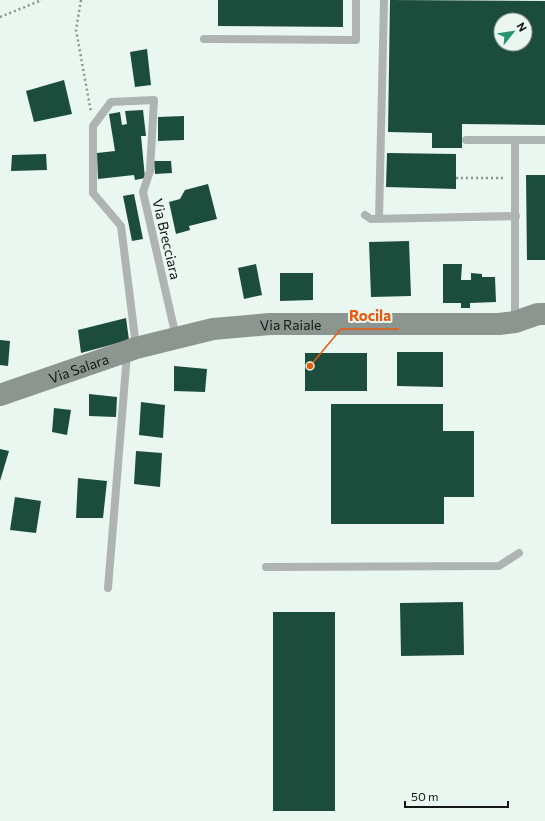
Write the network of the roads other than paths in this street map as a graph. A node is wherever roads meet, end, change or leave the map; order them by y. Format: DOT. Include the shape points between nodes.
graph roads {
  1 [pos="356,0"];
  2 [pos="384,0"];
  3 [pos="204,40"];
  4 [pos="466,140"];
  5 [pos="515,140"];
  6 [pos="545,140"];
  7 [pos="365,215"];
  8 [pos="516,216"];
  9 [pos="379,219"];
  10 [pos="545,314"];
  11 [pos="515,322"];
  12 [pos="149,345"];
  13 [pos="0,395"];
  14 [pos="519,553"];
  15 [pos="266,567"];
  16 [pos="108,588"];
  1 -- 3 [label="lane" via="356,40"];
  2 -- 9 [label="lane"];
  4 -- 5 [label="lane"];
  5 -- 6 [label="lane"];
  5 -- 8 [label="lane"];
  7 -- 9 [label="lane" via="371,220"];
  8 -- 9 [label="lane"];
  8 -- 11 [label="lane"];
  10 -- 11 [label="street, Via Raiale"];
  11 -- 12 [label="street, Via Raiale" via="270,324 213,329"];
  12 -- 12 [label="lane, Via Brecciara" via="121,226 93,193 93,126 111,102 154,100 150,171 143,192"];
  12 -- 13 [label="street, Via Salara"];
  12 -- 16 [label="lane"];
  14 -- 15 [label="lane" via="500,566"];
}
